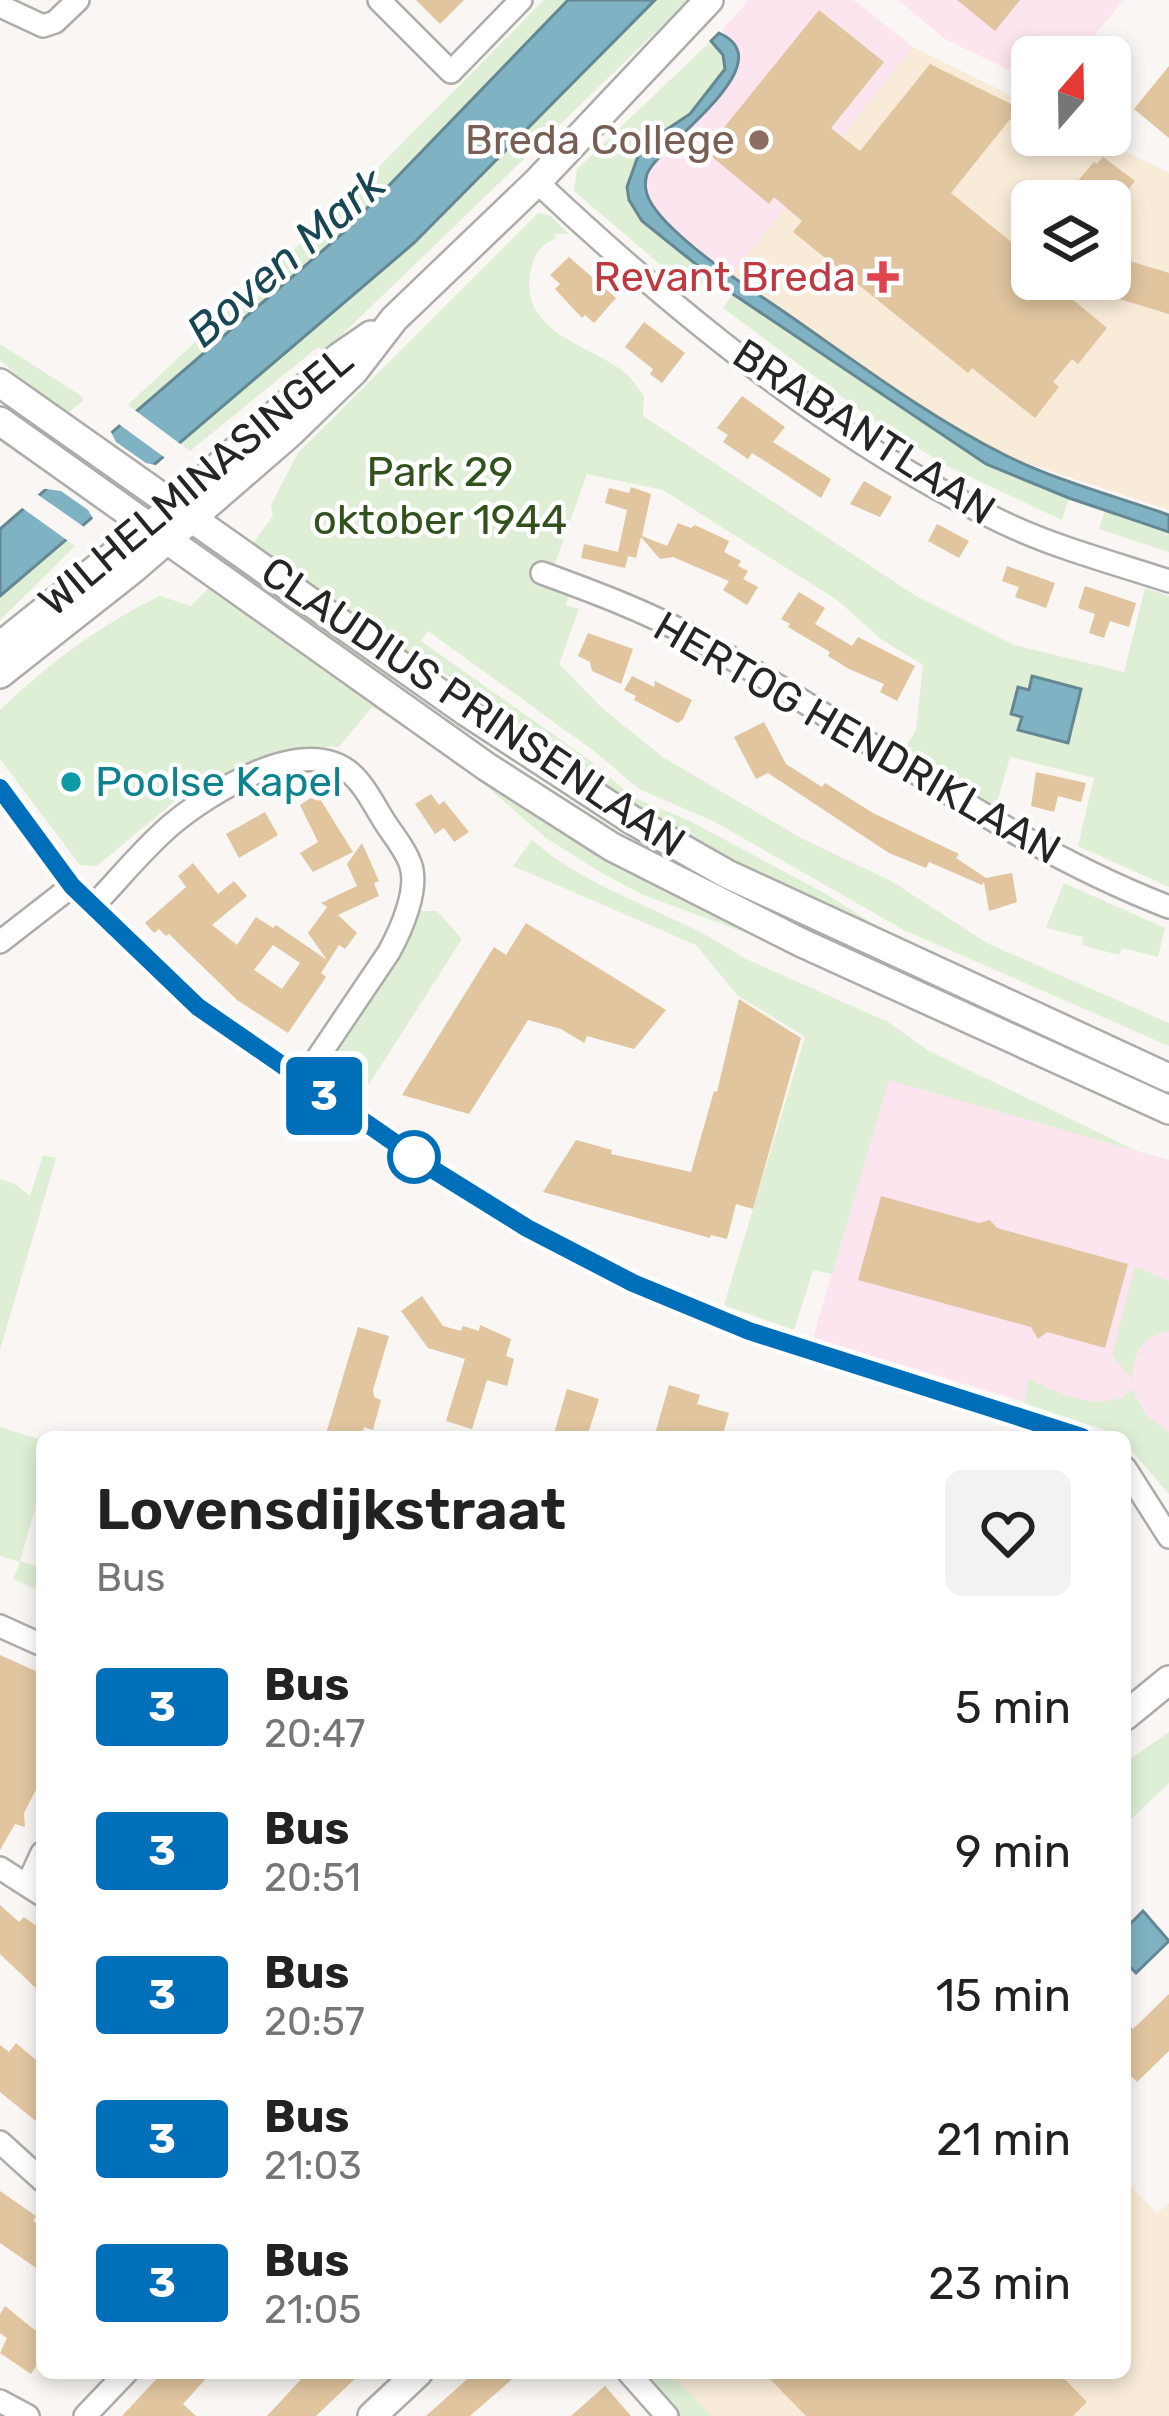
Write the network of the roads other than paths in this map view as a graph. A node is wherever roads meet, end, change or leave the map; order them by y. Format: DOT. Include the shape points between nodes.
graph roads {
  1 [pos="78,0"];
  2 [pos="379,0"];
  3 [pos="520,0"];
  4 [pos="709,0"];
  5 [pos="0,6"];
  6 [pos="537,182"];
  7 [pos="0,382"];
  8 [pos="0,421"];
  9 [pos="184,512"];
  10 [pos="158,533"];
  11 [pos="542,573"];
  12 [pos="1169,581"];
  13 [pos="0,646"];
  14 [pos="0,674"];
  15 [pos="0,788"];
  16 [pos="72,886"];
  17 [pos="94,905"];
  18 [pos="1169,908"];
  19 [pos="0,942"];
  20 [pos="1169,1078"];
  21 [pos="302,1082"];
  22 [pos="1169,1109"];
  23 [pos="1063,1431"];
  24 [pos="1131,1477"];
  25 [pos="1169,1537"];
  26 [pos="0,1626"];
  27 [pos="36,1642"];
  28 [pos="1169,1680"];
  29 [pos="1131,1711"];
  30 [pos="0,1868"];
  31 [pos="35,1889"];
  32 [pos="0,2142"];
  33 [pos="36,2175"];
  34 [pos="120,2379"];
  35 [pos="412,2379"];
  36 [pos="634,2379"];
  37 [pos="0,2401"];
  38 [pos="380,2414"];
  39 [pos="28,2416"];
  40 [pos="86,2416"];
  41 [pos="667,2416"];
  1 -- 5 [label="street" via="43,26"];
  2 -- 3 [label="street" via="451,72"];
  4 -- 6 [label="main road, WILHELMINASINGEL"];
  6 -- 9 [label="main road, WILHELMINASINGEL" via="394,319 339,357"];
  6 -- 12 [label="street, BRABANTLAAN" via="692,321 893,460 1006,524"];
  7 -- 9 [label="main road, CLAUDIUS PRINSENLAAN"];
  8 -- 10 [label="main road, CLAUDIUS PRINSENLAAN"];
  9 -- 10 [label="main road, WILHELMINASINGEL"];
  9 -- 20 [label="main road, CLAUDIUS PRINSENLAAN" via="632,820 727,874"];
  10 -- 13 [label="main road, WILHELMINASINGEL"];
  10 -- 14 [label="main road, WILHELMINASINGEL"];
  10 -- 22 [label="main road, CLAUDIUS PRINSENLAAN" via="612,847"];
  11 -- 18 [label="street, HERTOG HENDRIKLAAN" via="693,637 1011,832"];
  15 -- 16 [label="street"];
  16 -- 17 [label="street"];
  16 -- 19 [label="street"];
  17 -- 21 [label="street" via="198,1007"];
  17 -- 21 [label="street" via="163,832 230,785 294,762 347,770 408,858 412,882 395,941"];
  21 -- 23 [label="street" via="527,1228 661,1296"];
  24 -- 25 [label="street"];
  26 -- 27 [label="street"];
  28 -- 29 [label="main road"];
  30 -- 31 [label="street"];
  32 -- 33 [label="street"];
  34 -- 40 [label="street"];
  35 -- 38 [label="main road"];
  36 -- 41 [label="street"];
  37 -- 39 [label="street"];
}
